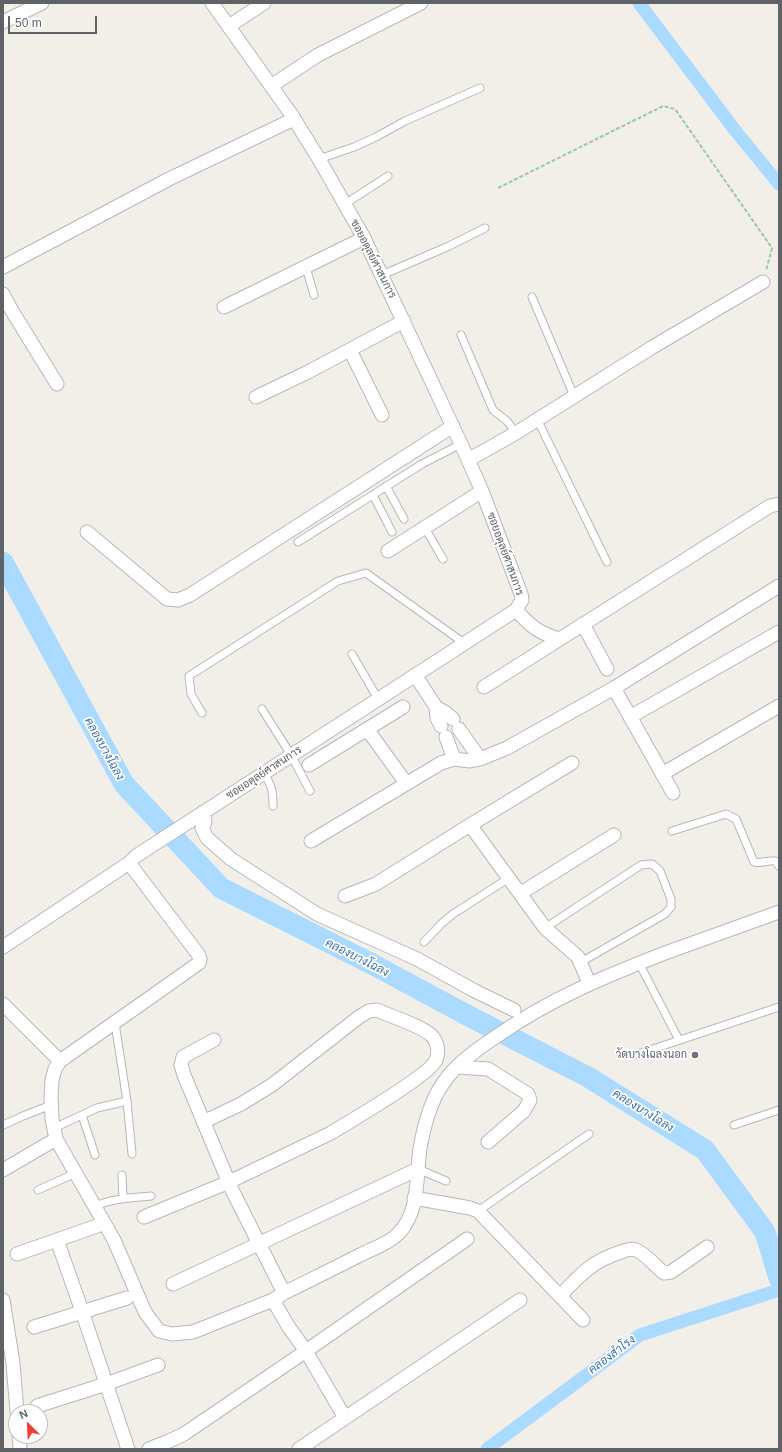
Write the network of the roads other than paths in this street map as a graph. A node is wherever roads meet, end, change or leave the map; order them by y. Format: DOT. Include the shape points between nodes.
graph roads {
  1 [pos="42,3"];
  2 [pos="212,3"];
  3 [pos="264,3"];
  4 [pos="421,3"];
  5 [pos="3,22"];
  6 [pos="229,26"];
  7 [pos="271,86"];
  8 [pos="480,88"];
  9 [pos="294,119"];
  10 [pos="319,159"];
  11 [pos="388,176"];
  12 [pos="345,204"];
  13 [pos="485,228"];
  14 [pos="364,238"];
  15 [pos="3,267"];
  16 [pos="306,267"];
  17 [pos="382,275"];
  18 [pos="763,282"];
  19 [pos="3,294"];
  20 [pos="314,295"];
  21 [pos="532,297"];
  22 [pos="224,307"];
  23 [pos="404,321"];
  24 [pos="461,335"];
  25 [pos="350,350"];
  26 [pos="57,384"];
  27 [pos="574,396"];
  28 [pos="256,397"];
  29 [pos="382,415"];
  30 [pos="537,419"];
  31 [pos="453,426"];
  32 [pos="516,433"];
  33 [pos="461,444"];
  34 [pos="468,460"];
  35 [pos="386,486"];
  36 [pos="482,491"];
  37 [pos="373,495"];
  38 [pos="779,504"];
  39 [pos="404,519"];
  40 [pos="425,528"];
  41 [pos="87,532"];
  42 [pos="392,532"];
  43 [pos="298,542"];
  44 [pos="388,551"];
  45 [pos="443,559"];
  46 [pos="606,562"];
  47 [pos="779,586"];
  48 [pos="516,610"];
  49 [pos="583,624"];
  50 [pos="779,632"];
  51 [pos="559,640"];
  52 [pos="464,643"];
  53 [pos="352,654"];
  54 [pos="607,669"];
  55 [pos="414,675"];
  56 [pos="484,687"];
  57 [pos="614,688"];
  58 [pos="378,699"];
  59 [pos="779,706"];
  60 [pos="403,707"];
  61 [pos="436,707"];
  62 [pos="262,709"];
  63 [pos="202,712"];
  64 [pos="630,717"];
  65 [pos="367,729"];
  66 [pos="291,755"];
  67 [pos="454,759"];
  68 [pos="480,760"];
  69 [pos="310,764"];
  70 [pos="572,764"];
  71 [pos="264,773"];
  72 [pos="662,774"];
  73 [pos="406,783"];
  74 [pos="310,791"];
  75 [pos="672,793"];
  76 [pos="273,806"];
  77 [pos="202,813"];
  78 [pos="470,825"];
  79 [pos="672,831"];
  80 [pos="614,835"];
  81 [pos="311,841"];
  82 [pos="132,860"];
  83 [pos="779,866"];
  84 [pos="509,878"];
  85 [pos="521,893"];
  86 [pos="345,896"];
  87 [pos="779,912"];
  88 [pos="546,928"];
  89 [pos="424,942"];
  90 [pos="3,947"];
  91 [pos="581,962"];
  92 [pos="639,963"];
  93 [pos="589,983"];
  94 [pos="3,1004"];
  95 [pos="779,1007"];
  96 [pos="514,1010"];
  97 [pos="115,1023"];
  98 [pos="214,1040"];
  99 [pos="679,1040"];
  100 [pos="638,1054"];
  101 [pos="60,1061"];
  102 [pos="457,1068"];
  103 [pos="127,1101"];
  104 [pos="51,1105"];
  105 [pos="779,1110"];
  106 [pos="82,1115"];
  107 [pos="203,1122"];
  108 [pos="3,1125"];
  109 [pos="734,1125"];
  110 [pos="55,1133"];
  111 [pos="589,1134"];
  112 [pos="488,1142"];
  113 [pos="132,1154"];
  114 [pos="95,1155"];
  115 [pos="418,1169"];
  116 [pos="3,1170"];
  117 [pos="76,1173"];
  118 [pos="122,1175"];
  119 [pos="446,1181"];
  120 [pos="229,1182"];
  121 [pos="38,1190"];
  122 [pos="151,1196"];
  123 [pos="123,1198"];
  124 [pos="414,1198"];
  125 [pos="96,1206"];
  126 [pos="478,1211"];
  127 [pos="144,1217"];
  128 [pos="97,1226"];
  129 [pos="467,1239"];
  130 [pos="56,1240"];
  131 [pos="259,1243"];
  132 [pos="707,1247"];
  133 [pos="17,1254"];
  134 [pos="173,1284"];
  135 [pos="284,1292"];
  136 [pos="560,1296"];
  137 [pos="127,1298"];
  138 [pos="3,1300"];
  139 [pos="273,1300"];
  140 [pos="520,1300"];
  141 [pos="82,1311"];
  142 [pos="583,1320"];
  143 [pos="34,1327"];
  144 [pos="306,1351"];
  145 [pos="158,1365"];
  146 [pos="106,1384"];
  147 [pos="16,1404"];
  148 [pos="43,1404"];
  149 [pos="345,1418"];
  150 [pos="128,1449"];
  151 [pos="149,1449"];
  152 [pos="299,1449"];
  1 -- 5 [label="street"];
  2 -- 6 [label="street, ซอยอดุลย์ศาสนการ"];
  3 -- 6 [label="street"];
  4 -- 7 [label="street" via="318,55"];
  6 -- 7 [label="street, ซอยอดุลย์ศาสนการ"];
  7 -- 9 [label="street, ซอยอดุลย์ศาสนการ"];
  8 -- 10 [label="lane" via="405,121 362,144"];
  9 -- 10 [label="street, ซอยอดุลย์ศาสนการ"];
  9 -- 15 [label="street" via="169,179"];
  10 -- 12 [label="street, ซอยอดุลย์ศาสนการ"];
  11 -- 12 [label="lane"];
  12 -- 14 [label="street, ซอยอดุลย์ศาสนการ"];
  13 -- 17 [label="lane"];
  14 -- 16 [label="street"];
  14 -- 17 [label="street, ซอยอดุลย์ศาสนการ"];
  16 -- 20 [label="lane"];
  16 -- 22 [label="street"];
  17 -- 23 [label="street, ซอยอดุลย์ศาสนการ"];
  18 -- 27 [label="street"];
  19 -- 26 [label="street"];
  21 -- 27 [label="lane"];
  23 -- 25 [label="street"];
  23 -- 31 [label="street, ซอยอดุลย์ศาสนการ"];
  24 -- 32 [label="lane" via="493,410 507,421"];
  25 -- 28 [label="street"];
  25 -- 29 [label="street"];
  27 -- 30 [label="street"];
  30 -- 32 [label="street"];
  30 -- 46 [label="lane"];
  31 -- 33 [label="street, ซอยอดุลย์ศาสนการ"];
  31 -- 41 [label="street" via="190,595 178,600 167,599"];
  32 -- 34 [label="street"];
  33 -- 34 [label="street, ซอยอดุลย์ศาสนการ"];
  33 -- 35 [label="lane" via="429,459"];
  34 -- 36 [label="street, ซอยอดุลย์ศาสนการ"];
  35 -- 37 [label="lane"];
  35 -- 39 [label="lane"];
  36 -- 40 [label="street"];
  36 -- 48 [label="street, ซอยอดุลย์ศาสนการ" via="521,594 522,600"];
  37 -- 42 [label="lane"];
  37 -- 43 [label="lane"];
  38 -- 49 [label="street" via="770,506"];
  40 -- 44 [label="street"];
  40 -- 45 [label="lane"];
  47 -- 57 [label="street"];
  48 -- 51 [label="street" via="534,629"];
  48 -- 52 [label="street, ซอยอดุลย์ศาสนการ"];
  49 -- 51 [label="street"];
  49 -- 54 [label="street"];
  50 -- 64 [label="street"];
  51 -- 56 [label="street"];
  52 -- 55 [label="street, ซอยอดุลย์ศาสนการ"];
  52 -- 63 [label="lane" via="366,573 338,581 189,676 191,694"];
  53 -- 58 [label="lane"];
  55 -- 58 [label="street, ซอยอดุลย์ศาสนการ"];
  55 -- 61 [label="street"];
  57 -- 64 [label="street"];
  57 -- 68 [label="street" via="507,748"];
  58 -- 66 [label="street, ซอยอดุลย์ศาสนการ"];
  59 -- 72 [label="street"];
  60 -- 65 [label="street"];
  61 -- 67 [label="street" via="437,718"];
  61 -- 68 [label="street" via="456,724"];
  62 -- 66 [label="lane"];
  64 -- 72 [label="street"];
  65 -- 69 [label="street"];
  65 -- 73 [label="street"];
  66 -- 71 [label="street, ซอยอดุลย์ศาสนการ"];
  66 -- 74 [label="lane"];
  67 -- 68 [label="street"];
  67 -- 73 [label="street" via="441,763"];
  70 -- 78 [label="street"];
  71 -- 76 [label="lane" via="272,787"];
  71 -- 77 [label="street, ซอยอดุลย์ศาสนการ"];
  72 -- 75 [label="street"];
  73 -- 81 [label="street"];
  77 -- 82 [label="street, ซอยอดุลย์ศาสนการ"];
  77 -- 96 [label="street" via="205,819 202,828 207,838 231,859 317,914 418,959"];
  78 -- 84 [label="street"];
  78 -- 86 [label="street" via="376,884"];
  79 -- 83 [label="lane" via="726,814 731,815 736,819 754,862 775,860"];
  80 -- 85 [label="street"];
  82 -- 90 [label="street, ซอยอดุลย์ศาสนการ"];
  82 -- 97 [label="street" via="200,959 199,964"];
  84 -- 85 [label="street"];
  84 -- 89 [label="lane" via="454,914"];
  85 -- 88 [label="street"];
  87 -- 92 [label="street"];
  88 -- 91 [label="street"];
  88 -- 91 [label="lane" via="641,865 652,864 660,871 671,898 671,907 665,914"];
  91 -- 93 [label="street"];
  92 -- 93 [label="street"];
  92 -- 99 [label="lane"];
  93 -- 102 [label="street" via="511,1026 470,1055"];
  94 -- 101 [label="street"];
  95 -- 99 [label="lane"];
  97 -- 101 [label="street"];
  97 -- 103 [label="lane"];
  98 -- 107 [label="street" via="183,1057 181,1065"];
  99 -- 100 [label="lane"];
  101 -- 104 [label="street" via="52,1080"];
  102 -- 112 [label="street" via="488,1069 528,1094 530,1100 524,1111"];
  102 -- 115 [label="street" via="434,1099 426,1122"];
  103 -- 106 [label="lane" via="97,1108"];
  103 -- 113 [label="lane"];
  104 -- 108 [label="lane"];
  104 -- 110 [label="street"];
  105 -- 109 [label="lane"];
  106 -- 110 [label="lane"];
  106 -- 114 [label="lane"];
  107 -- 120 [label="street"];
  107 -- 120 [label="street" via="241,1104 272,1085 369,1011 377,1010 423,1030 436,1041 436,1060 404,1088 331,1133"];
  110 -- 116 [label="street"];
  110 -- 117 [label="street"];
  111 -- 126 [label="lane"];
  115 -- 119 [label="lane"];
  115 -- 124 [label="street"];
  115 -- 131 [label="street"];
  117 -- 121 [label="lane"];
  117 -- 125 [label="street"];
  118 -- 123 [label="lane"];
  120 -- 127 [label="street"];
  120 -- 131 [label="street"];
  122 -- 123 [label="lane"];
  123 -- 125 [label="lane"];
  124 -- 126 [label="street"];
  124 -- 135 [label="street" via="414,1208 397,1235"];
  125 -- 139 [label="street" via="114,1240 145,1312 159,1331 172,1334 193,1332"];
  126 -- 136 [label="street"];
  128 -- 130 [label="street"];
  129 -- 144 [label="street"];
  130 -- 133 [label="street"];
  130 -- 141 [label="street"];
  131 -- 134 [label="street"];
  131 -- 135 [label="street"];
  132 -- 136 [label="street" via="671,1272 664,1274 636,1250 605,1257 586,1270"];
  135 -- 139 [label="street"];
  136 -- 142 [label="street"];
  137 -- 141 [label="street"];
  138 -- 147 [label="street"];
  139 -- 144 [label="street"];
  140 -- 149 [label="street"];
  141 -- 143 [label="street"];
  141 -- 146 [label="street"];
  144 -- 149 [label="street"];
  144 -- 151 [label="street" via="184,1434"];
  145 -- 146 [label="street"];
  146 -- 148 [label="street"];
  146 -- 150 [label="street"];
  149 -- 152 [label="street"];
}
